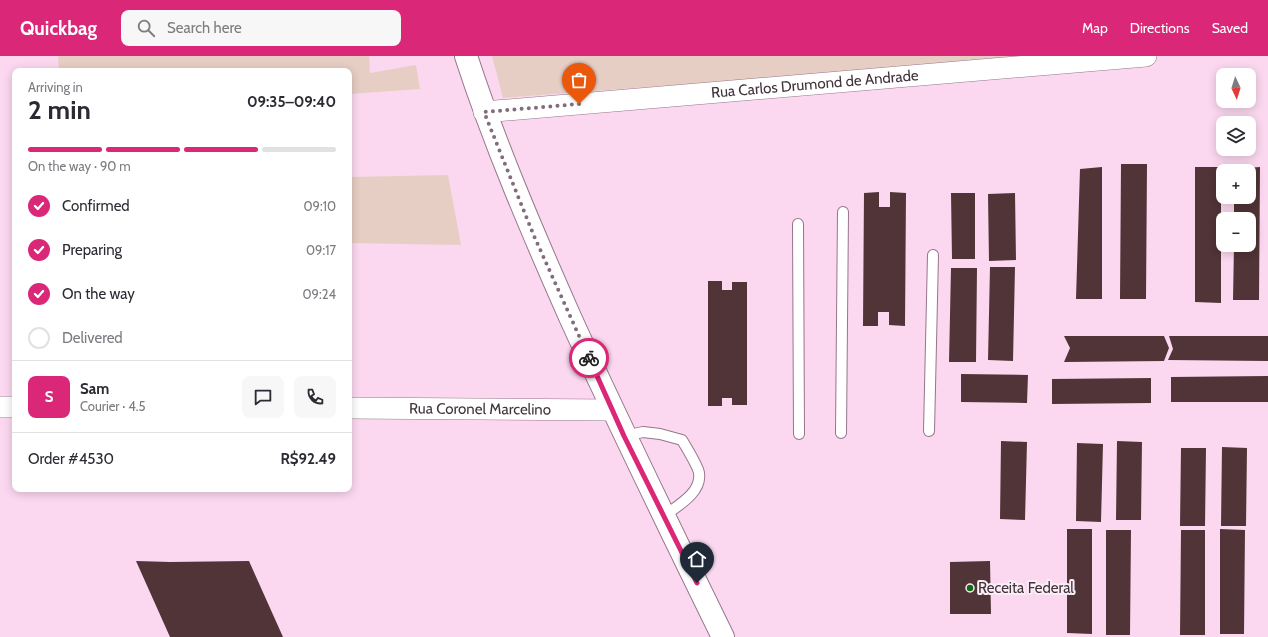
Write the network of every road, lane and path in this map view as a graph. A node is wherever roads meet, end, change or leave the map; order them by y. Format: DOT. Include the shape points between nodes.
graph roads {
  1 [pos="466,56"];
  2 [pos="1146,56"];
  3 [pos="484,112"];
  4 [pos="843,212"];
  5 [pos="798,224"];
  6 [pos="933,255"];
  7 [pos="0,407"];
  8 [pos="12,407"];
  9 [pos="352,408"];
  10 [pos="612,410"];
  11 [pos="929,431"];
  12 [pos="841,433"];
  13 [pos="799,434"];
  14 [pos="624,436"];
  15 [pos="664,516"];
  16 [pos="723,637"];
  1 -- 3 [label="street"];
  2 -- 3 [label="street, Rua Carlos Drumond de Andrade"];
  3 -- 10 [label="street" via="534,236"];
  4 -- 12 [label="lane"];
  5 -- 13 [label="lane"];
  6 -- 11 [label="lane"];
  7 -- 8 [label="street"];
  9 -- 10 [label="street, Rua Coronel Marcelino"];
  10 -- 14 [label="street"];
  14 -- 15 [label="street"];
  14 -- 15 [label="lane" via="643,432 682,440 699,472 698,484 692,494"];
  15 -- 16 [label="street"];
}
